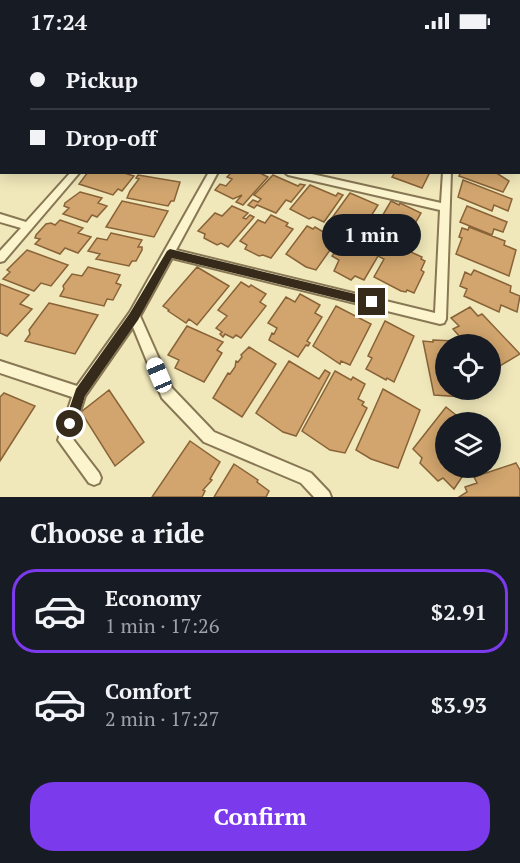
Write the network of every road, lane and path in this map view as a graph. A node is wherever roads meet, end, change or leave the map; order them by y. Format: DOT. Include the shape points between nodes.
graph roads {
  1 [pos="74,174"];
  2 [pos="213,174"];
  3 [pos="297,174"];
  4 [pos="447,174"];
  5 [pos="446,208"];
  6 [pos="0,218"];
  7 [pos="28,226"];
  8 [pos="170,253"];
  9 [pos="0,258"];
  10 [pos="134,316"];
  11 [pos="0,366"];
  12 [pos="80,393"];
  13 [pos="94,478"];
  14 [pos="324,497"];
  1 -- 7 [label="lane"];
  2 -- 8 [label="lane"];
  3 -- 5 [label="lane"];
  4 -- 5 [label="lane"];
  5 -- 8 [label="lane" via="440,318"];
  6 -- 7 [label="lane"];
  7 -- 9 [label="lane"];
  8 -- 10 [label="lane"];
  10 -- 12 [label="lane"];
  10 -- 14 [label="lane" via="167,393 209,437 306,478"];
  11 -- 12 [label="lane"];
  12 -- 13 [label="lane" via="65,440"];
}
